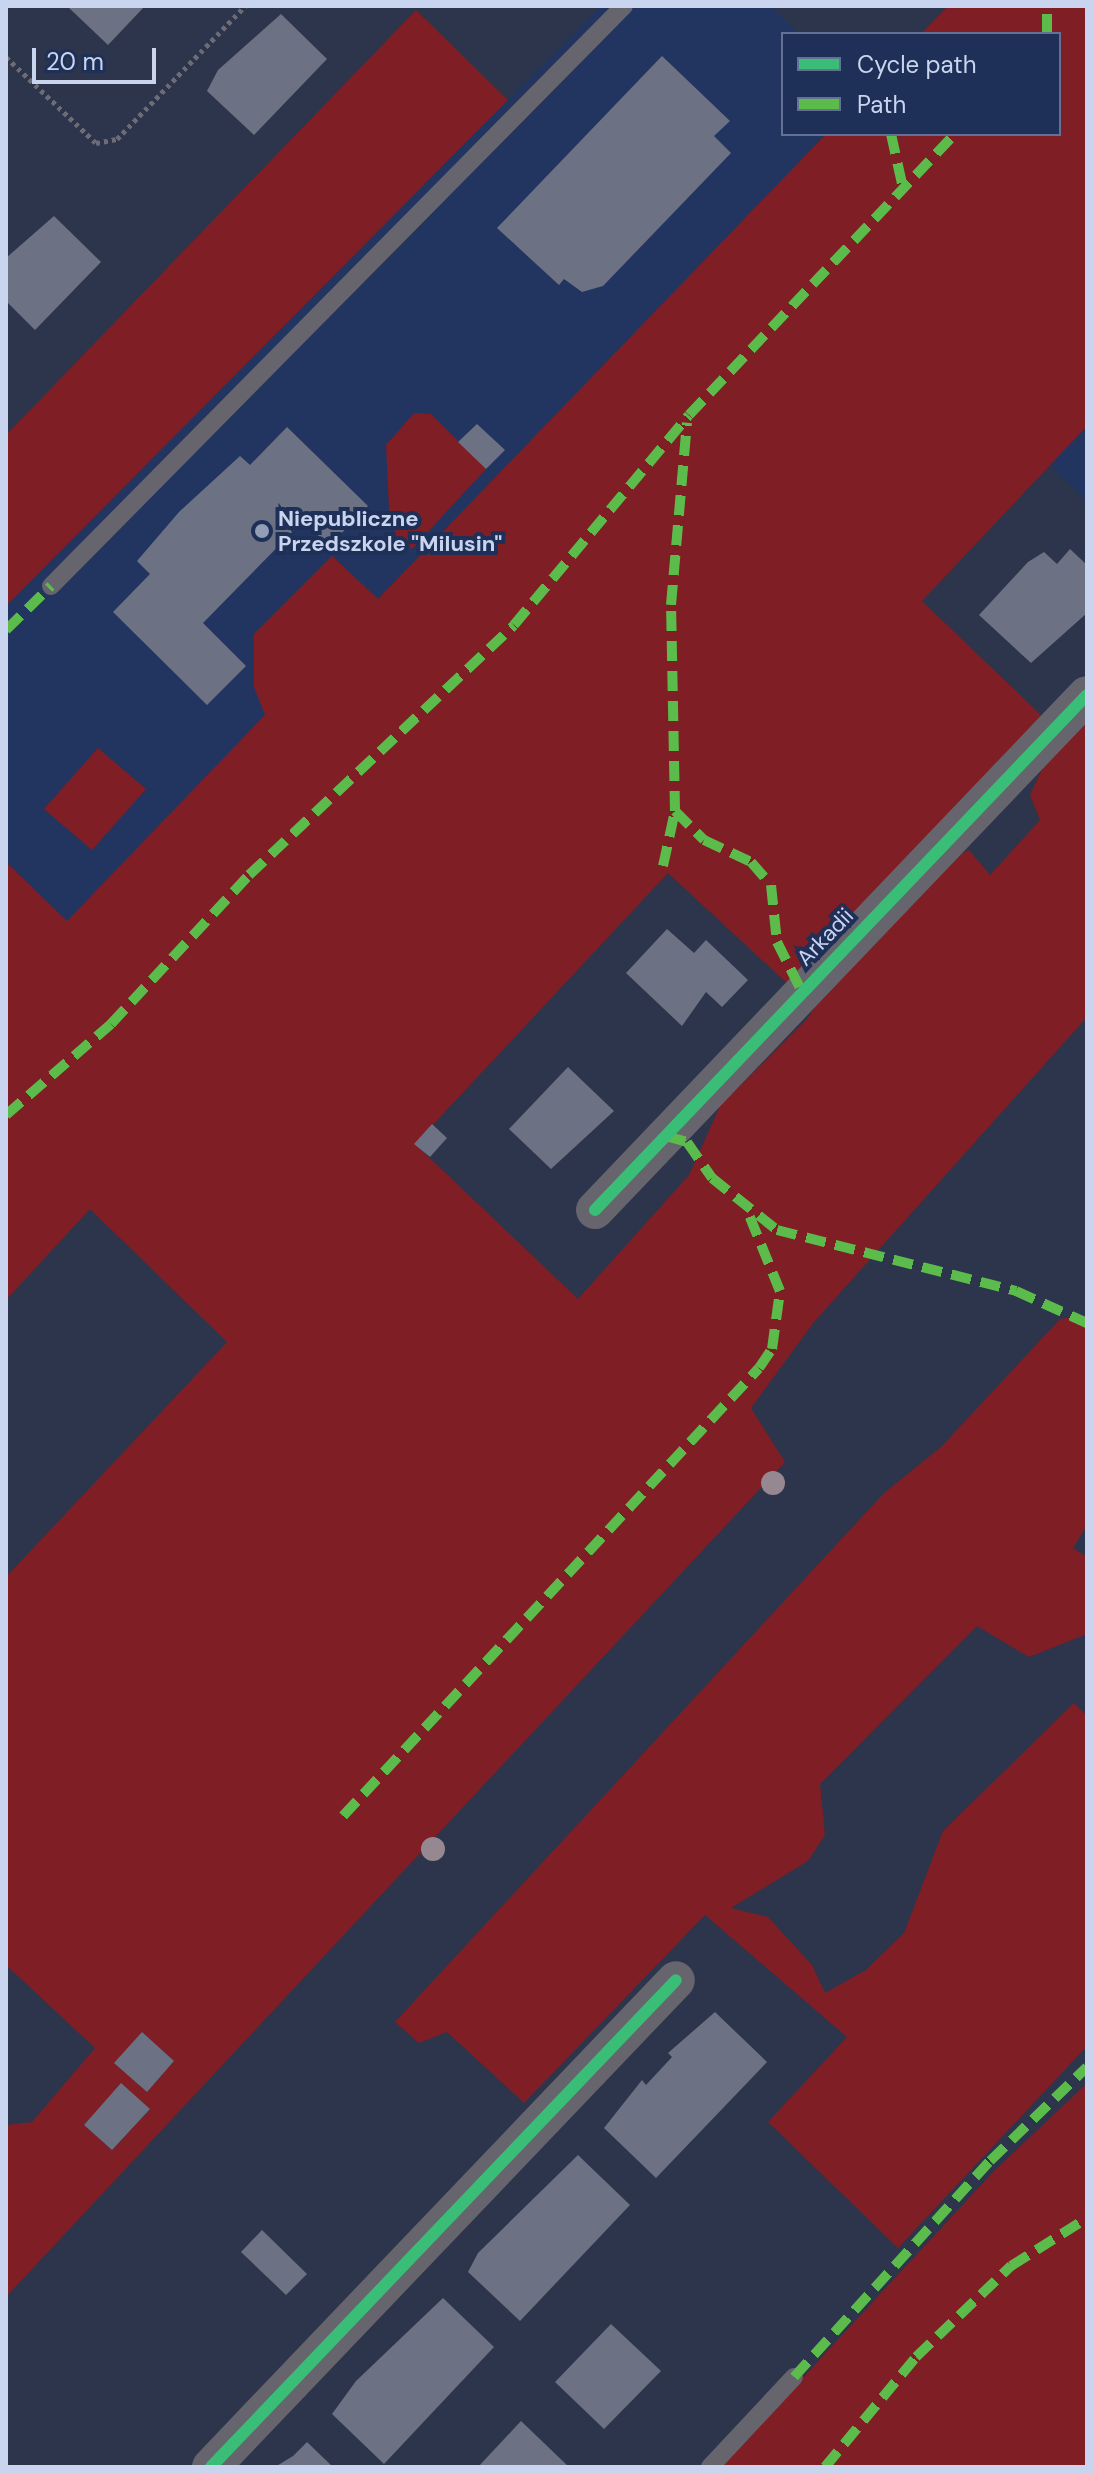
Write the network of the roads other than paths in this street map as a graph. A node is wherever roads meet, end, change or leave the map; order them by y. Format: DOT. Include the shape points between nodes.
graph roads {
  1 [pos="624,6"];
  2 [pos="51,586"];
  3 [pos="1087,695"];
  4 [pos="595,1210"];
  5 [pos="676,1980"];
  6 [pos="794,2377"];
  7 [pos="211,2467"];
  8 [pos="710,2467"];
  1 -- 2 [label="lane"];
  3 -- 4 [label="street, Arkadii"];
  5 -- 7 [label="street"];
  6 -- 8 [label="lane"];
}
